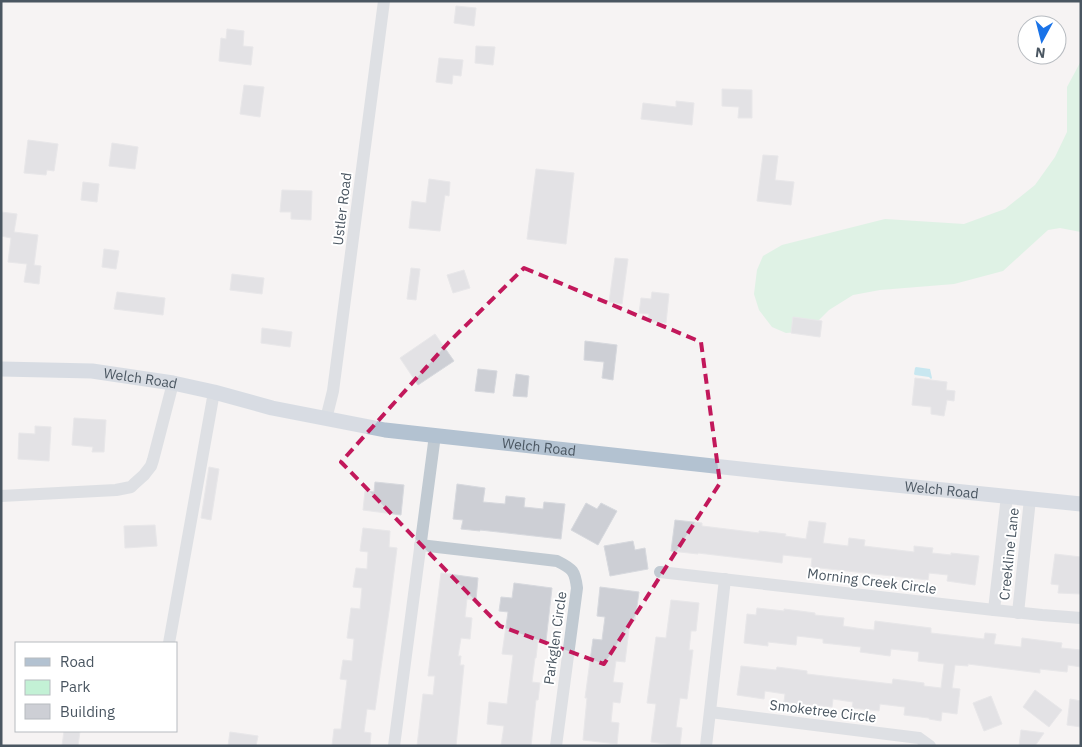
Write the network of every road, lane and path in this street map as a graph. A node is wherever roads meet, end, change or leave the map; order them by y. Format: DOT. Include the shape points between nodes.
graph roads {
  1 [pos="384,1"];
  2 [pos="1,369"];
  3 [pos="173,382"];
  4 [pos="214,392"];
  5 [pos="326,419"];
  6 [pos="435,435"];
  7 [pos="1,496"];
  8 [pos="1008,496"];
  9 [pos="1030,499"];
  10 [pos="1081,504"];
  11 [pos="420,545"];
  12 [pos="660,572"];
  13 [pos="726,579"];
  14 [pos="994,610"];
  15 [pos="1018,613"];
  16 [pos="1081,618"];
  17 [pos="170,642"];
  18 [pos="710,712"];
  19 [pos="394,746"];
  20 [pos="556,746"];
  21 [pos="706,746"];
  22 [pos="930,746"];
  1 -- 5 [label="street, Ustler Road" via="333,391"];
  2 -- 3 [label="main road, Welch Road" via="92,371"];
  3 -- 4 [label="main road, Welch Road"];
  3 -- 7 [label="street" via="153,460 131,487"];
  4 -- 5 [label="main road, Welch Road"];
  4 -- 17 [label="street"];
  5 -- 6 [label="main road, Welch Road"];
  6 -- 8 [label="main road, Welch Road"];
  6 -- 11 [label="street"];
  8 -- 9 [label="main road, Welch Road"];
  8 -- 14 [label="street, Creekline Lane"];
  9 -- 10 [label="main road, Welch Road"];
  9 -- 15 [label="street, Creekline Lane"];
  11 -- 19 [label="street"];
  11 -- 20 [label="street, Parkglen Circle" via="557,561 570,567 576,576 577,588"];
  12 -- 13 [label="street, Morning Creek Circle"];
  13 -- 14 [label="street, Morning Creek Circle"];
  13 -- 18 [label="street"];
  14 -- 15 [label="street, Morning Creek Circle"];
  15 -- 16 [label="street, Morning Creek Circle"];
  18 -- 21 [label="street"];
  18 -- 22 [label="street, Smoketree Circle" via="919,738"];
}
